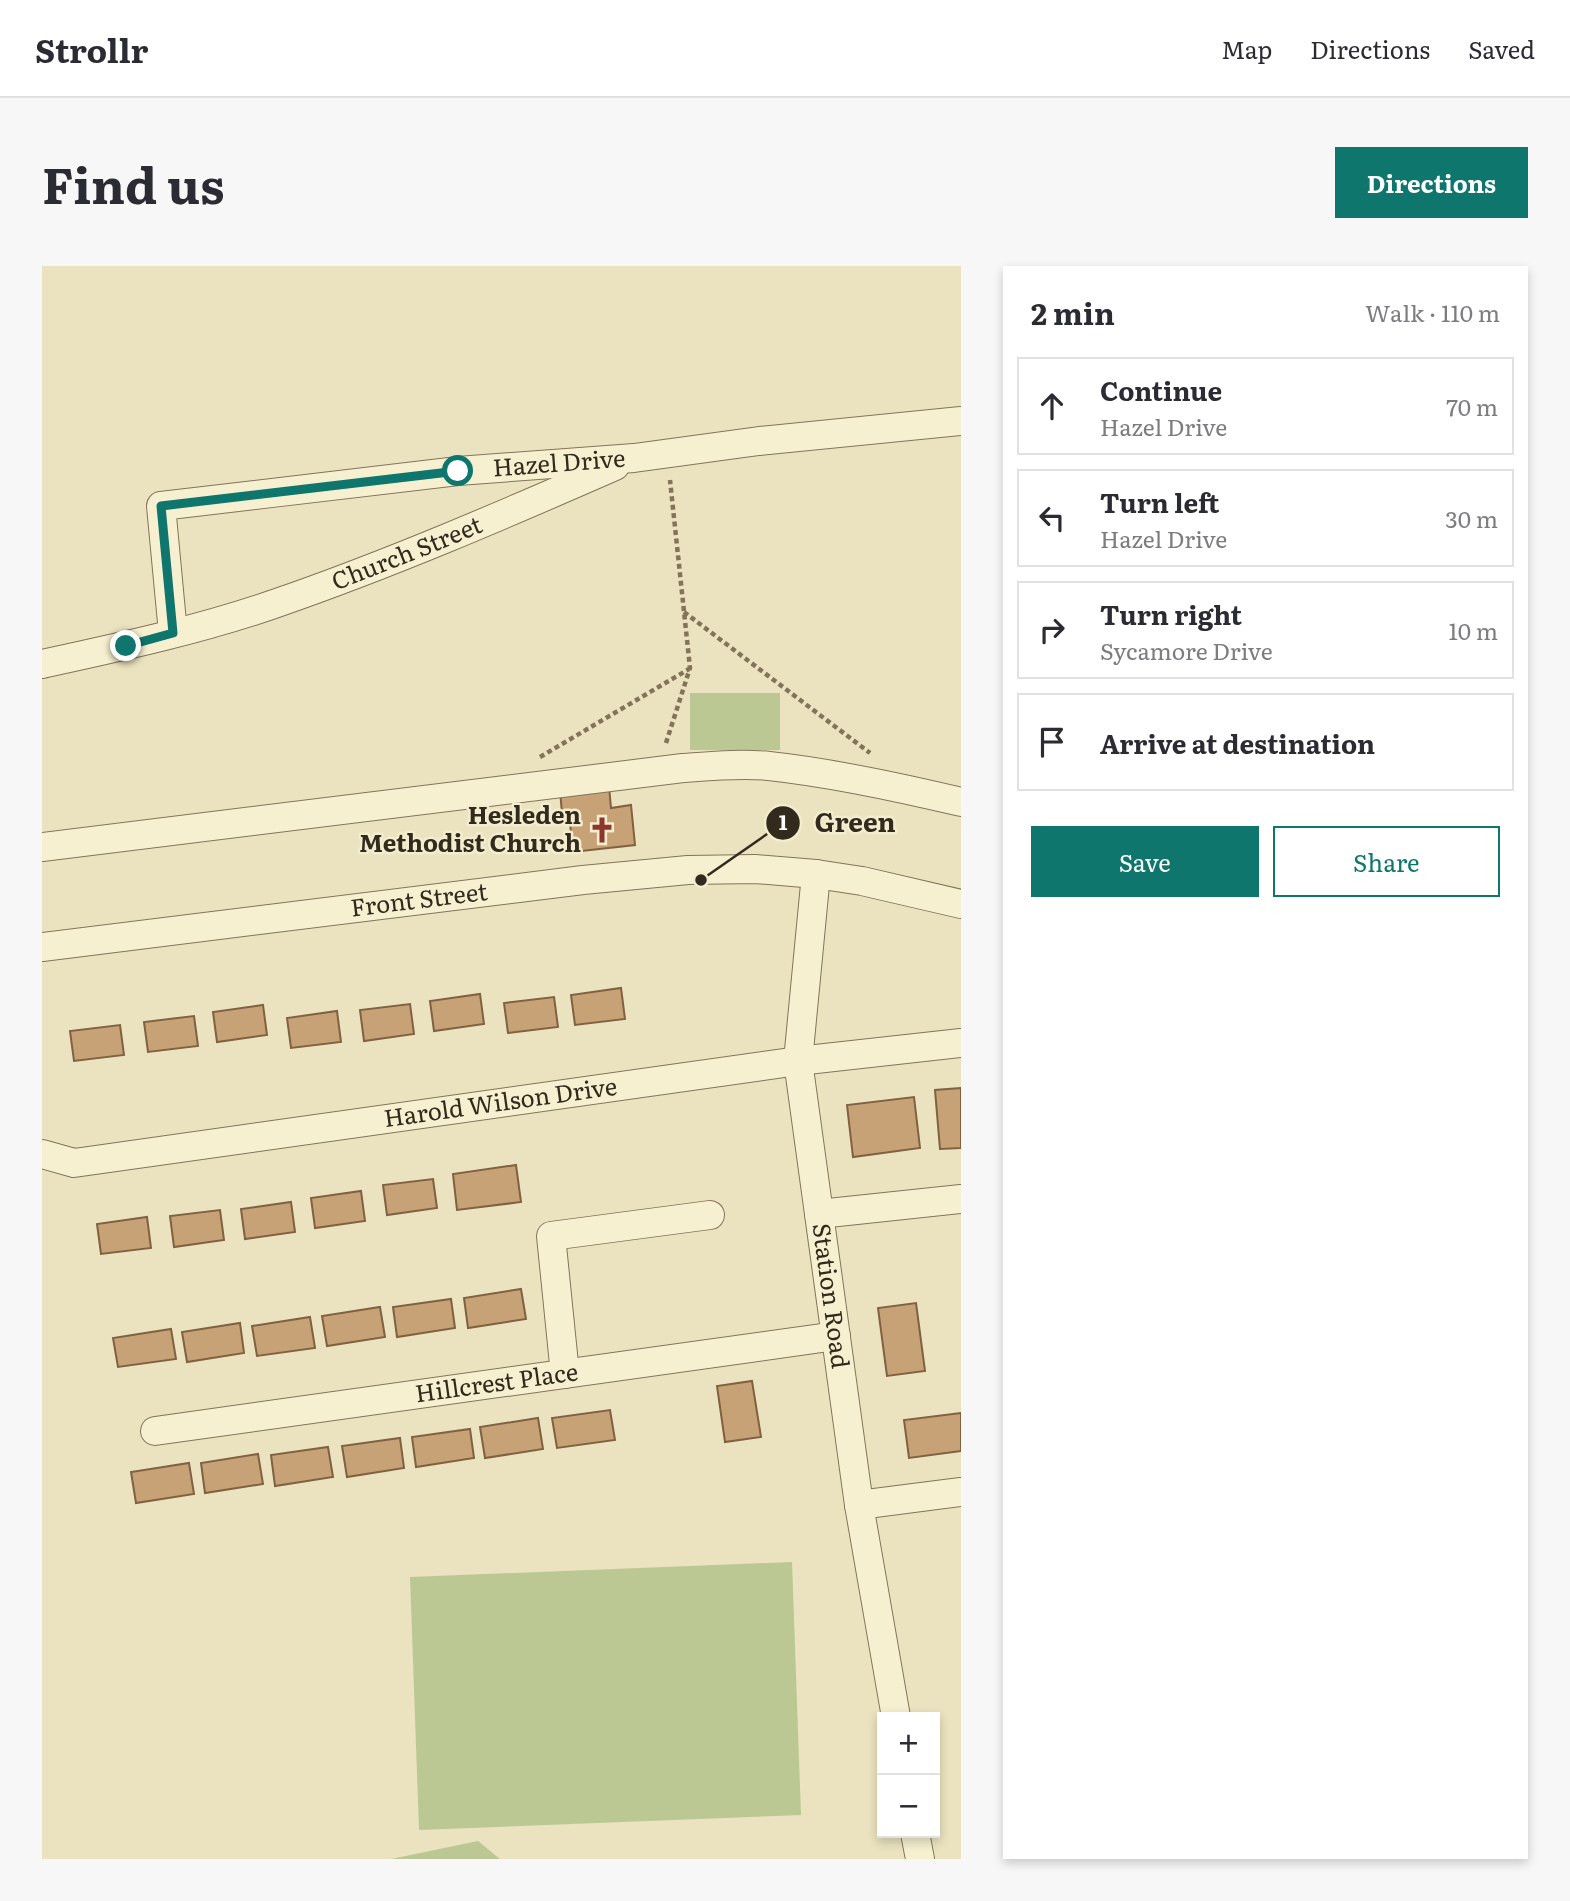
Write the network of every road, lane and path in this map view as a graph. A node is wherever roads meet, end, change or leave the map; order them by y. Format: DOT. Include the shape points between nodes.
graph roads {
  1 [pos="961,421"];
  2 [pos="667,454"];
  3 [pos="634,458"];
  4 [pos="684,612"];
  5 [pos="173,633"];
  6 [pos="42,664"];
  7 [pos="690,668"];
  8 [pos="537,758"];
  9 [pos="878,759"];
  10 [pos="657,771"];
  11 [pos="961,802"];
  12 [pos="42,847"];
  13 [pos="816,874"];
  14 [pos="961,904"];
  15 [pos="42,947"];
  16 [pos="961,1043"];
  17 [pos="798,1061"];
  18 [pos="42,1154"];
  19 [pos="961,1199"];
  20 [pos="819,1214"];
  21 [pos="710,1215"];
  22 [pos="836,1336"];
  23 [pos="565,1374"];
  24 [pos="155,1431"];
  25 [pos="961,1492"];
  26 [pos="859,1505"];
  27 [pos="894,1712"];
  28 [pos="916,1838"];
  29 [pos="920,1859"];
  1 -- 2 [label="street, Hazel Drive"];
  2 -- 3 [label="street, Hazel Drive"];
  2 -- 4 [label="path"];
  3 -- 5 [label="street, Church Street" via="463,532 273,604"];
  3 -- 5 [label="street, Hazel Drive" via="458,471 161,506"];
  4 -- 7 [label="path"];
  4 -- 9 [label="path"];
  5 -- 6 [label="street, Church Street"];
  7 -- 8 [label="path"];
  7 -- 10 [label="path"];
  10 -- 11 [label="street" via="768,766"];
  10 -- 12 [label="street"];
  13 -- 14 [label="street, Front Street"];
  13 -- 15 [label="street, Front Street" via="755,869 623,876"];
  13 -- 17 [label="street, Station Road"];
  16 -- 17 [label="street, Harold Wilson Drive"];
  17 -- 18 [label="street, Harold Wilson Drive" via="74,1163"];
  17 -- 20 [label="street, Station Road"];
  19 -- 20 [label="street"];
  20 -- 22 [label="street, Station Road"];
  21 -- 23 [label="street" via="551,1237"];
  22 -- 23 [label="street, Hillcrest Place"];
  22 -- 26 [label="street, Station Road"];
  23 -- 24 [label="street, Hillcrest Place"];
  25 -- 26 [label="street"];
  26 -- 27 [label="street, Station Road"];
  28 -- 29 [label="street"];
}
